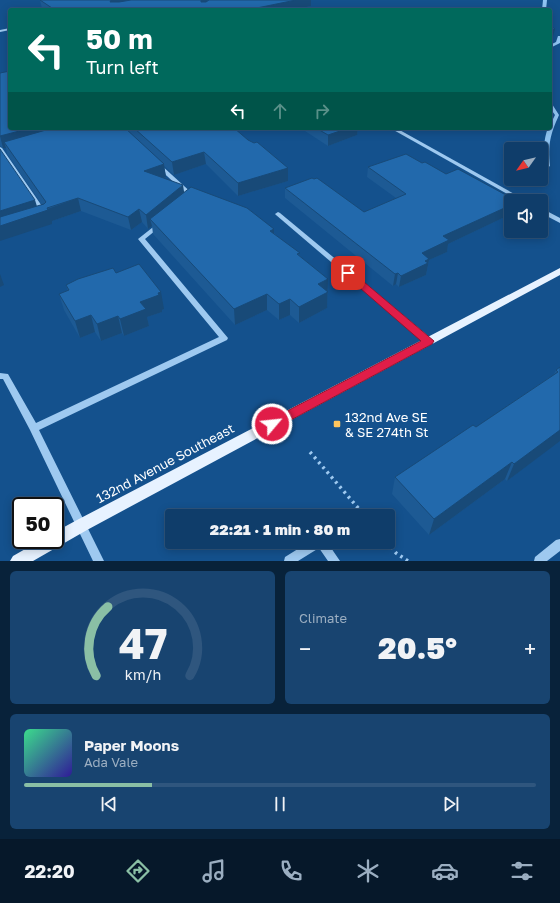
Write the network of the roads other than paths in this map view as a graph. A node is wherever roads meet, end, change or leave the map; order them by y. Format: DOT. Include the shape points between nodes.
graph roads {
  1 [pos="396,130"];
  2 [pos="10,150"];
  3 [pos="1,151"];
  4 [pos="153,160"];
  5 [pos="511,194"];
  6 [pos="187,202"];
  7 [pos="278,214"];
  8 [pos="548,214"];
  9 [pos="38,217"];
  10 [pos="164,220"];
  11 [pos="560,221"];
  12 [pos="560,271"];
  13 [pos="429,341"];
  14 [pos="0,376"];
  15 [pos="34,428"];
  16 [pos="82,525"];
  17 [pos="560,544"];
  18 [pos="307,549"];
  19 [pos="326,549"];
  20 [pos="18,561"];
  21 [pos="99,561"];
  22 [pos="289,561"];
  23 [pos="335,561"];
  24 [pos="540,561"];
  1 -- 5 [label="street"];
  2 -- 3 [label="street"];
  3 -- 9 [label="street" via="45,215"];
  4 -- 6 [label="street" via="193,197"];
  7 -- 13 [label="street"];
  8 -- 11 [label="street"];
  10 -- 15 [label="street" via="141,239 224,338"];
  12 -- 13 [label="main road, 132nd Avenue Southeast"];
  13 -- 16 [label="main road, 132nd Avenue Southeast"];
  14 -- 15 [label="street" via="5,376"];
  15 -- 16 [label="street"];
  16 -- 20 [label="main road, 132nd Avenue Southeast"];
  16 -- 21 [label="street"];
  17 -- 24 [label="street"];
  18 -- 22 [label="street"];
  19 -- 23 [label="street"];
}
